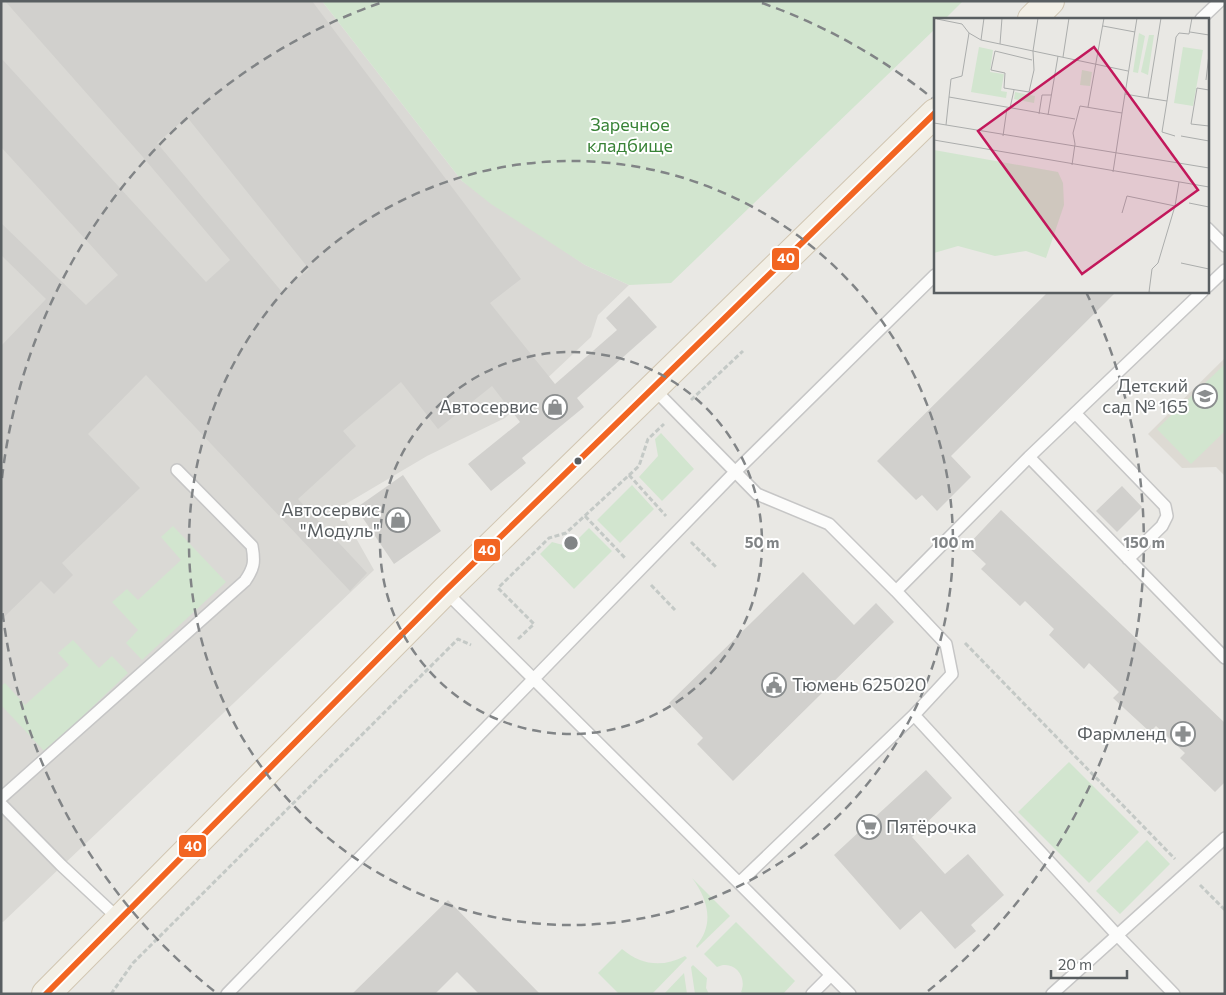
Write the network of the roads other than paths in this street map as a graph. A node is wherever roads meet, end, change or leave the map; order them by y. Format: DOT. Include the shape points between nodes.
graph roads {
  1 [pos="1050,1"];
  2 [pos="1220,1"];
  3 [pos="1033,18"];
  4 [pos="1202,18"];
  5 [pos="934,114"];
  6 [pos="1208,229"];
  7 [pos="1225,246"];
  8 [pos="1224,273"];
  9 [pos="934,276"];
  10 [pos="1208,286"];
  11 [pos="1202,292"];
  12 [pos="653,388"];
  13 [pos="1074,413"];
  14 [pos="1029,457"];
  15 [pos="177,470"];
  16 [pos="735,472"];
  17 [pos="1128,559"];
  18 [pos="445,591"];
  19 [pos="896,591"];
  20 [pos="1225,658"];
  21 [pos="533,679"];
  22 [pos="914,715"];
  23 [pos="1,798"];
  24 [pos="1,804"];
  25 [pos="1225,838"];
  26 [pos="739,883"];
  27 [pos="120,920"];
  28 [pos="1117,935"];
  29 [pos="831,975"];
  30 [pos="46,994"];
  31 [pos="227,994"];
  32 [pos="812,994"];
  33 [pos="850,994"];
  34 [pos="1052,994"];
  35 [pos="1174,994"];
  1 -- 3 [label="main road"];
  2 -- 4 [label="lane"];
  5 -- 12 [label="main road"];
  6 -- 7 [label="lane"];
  8 -- 10 [label="lane"];
  9 -- 16 [label="lane"];
  11 -- 13 [label="lane"];
  12 -- 16 [label="lane"];
  12 -- 18 [label="main road"];
  13 -- 14 [label="lane"];
  13 -- 17 [label="lane" via="1165,506 1167,516 1162,526"];
  14 -- 17 [label="lane"];
  14 -- 19 [label="lane"];
  15 -- 23 [label="lane" via="252,546 252,571 245,581"];
  16 -- 19 [label="lane" via="757,494 829,524"];
  16 -- 21 [label="lane"];
  17 -- 20 [label="lane"];
  18 -- 21 [label="lane"];
  18 -- 27 [label="main road"];
  19 -- 22 [label="lane" via="946,644 952,674"];
  21 -- 26 [label="lane"];
  21 -- 31 [label="lane"];
  22 -- 26 [label="lane"];
  22 -- 28 [label="lane"];
  24 -- 27 [label="lane"];
  25 -- 28 [label="lane"];
  26 -- 29 [label="lane"];
  27 -- 30 [label="main road"];
  28 -- 34 [label="lane"];
  28 -- 35 [label="lane"];
  29 -- 32 [label="lane"];
  29 -- 33 [label="lane"];
}
